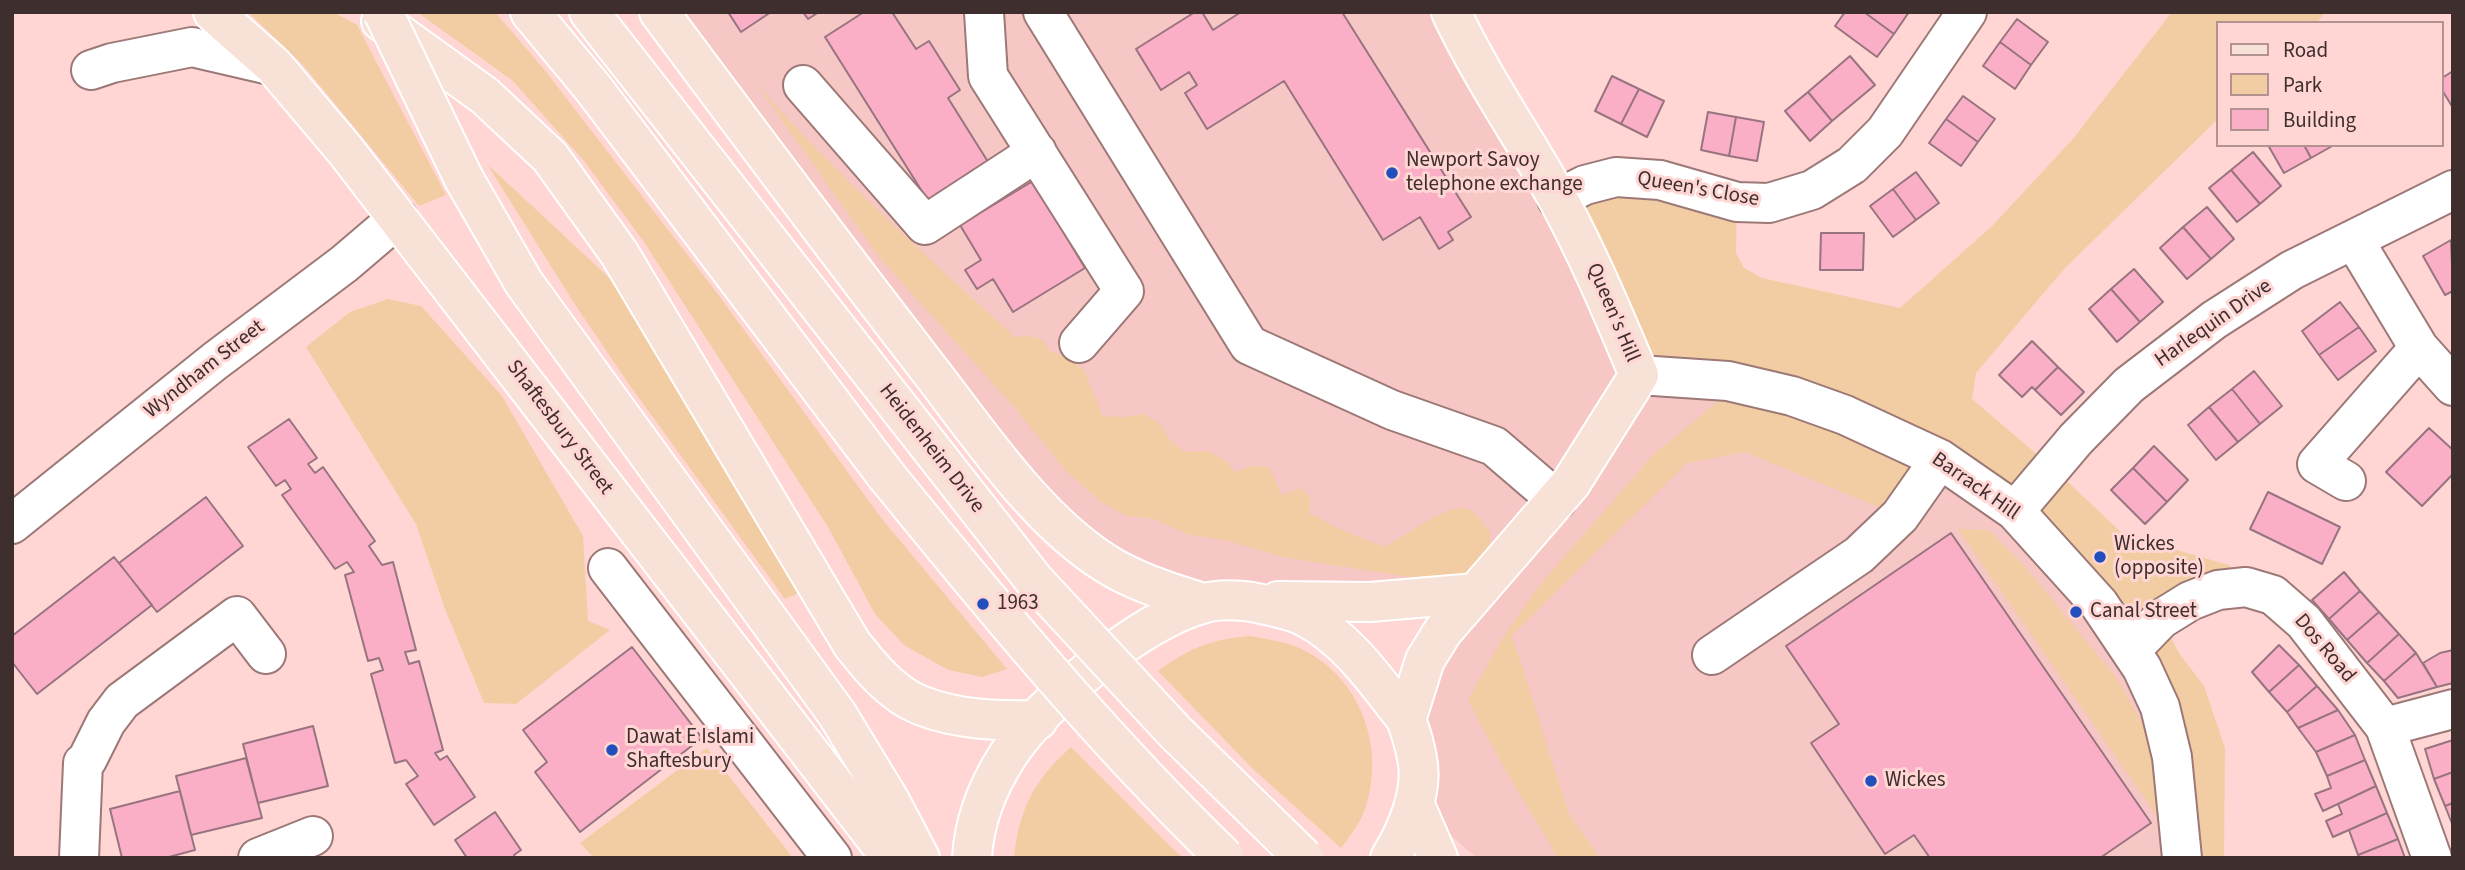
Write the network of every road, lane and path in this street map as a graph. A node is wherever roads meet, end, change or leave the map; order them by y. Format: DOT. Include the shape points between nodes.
graph roads {
  1 [pos="213,12"];
  2 [pos="368,12"];
  3 [pos="383,12"];
  4 [pos="530,12"];
  5 [pos="589,12"];
  6 [pos="659,12"];
  7 [pos="984,12"];
  8 [pos="1043,12"];
  9 [pos="1451,12"];
  10 [pos="1968,12"];
  11 [pos="274,66"];
  12 [pos="91,69"];
  13 [pos="803,85"];
  14 [pos="1037,152"];
  15 [pos="2453,190"];
  16 [pos="1557,199"];
  17 [pos="398,218"];
  18 [pos="2354,240"];
  19 [pos="1079,343"];
  20 [pos="2419,348"];
  21 [pos="1639,375"];
  22 [pos="2453,386"];
  23 [pos="1940,459"];
  24 [pos="2346,481"];
  25 [pos="1557,500"];
  26 [pos="2015,511"];
  27 [pos="12,524"];
  28 [pos="608,568"];
  29 [pos="1476,593"];
  30 [pos="1244,601"];
  31 [pos="1203,603"];
  32 [pos="2131,650"];
  33 [pos="266,654"];
  34 [pos="1712,655"];
  35 [pos="2453,709"];
  36 [pos="1038,720"];
  37 [pos="1406,720"];
  38 [pos="2385,727"];
  39 [pos="1415,805"];
  40 [pos="313,836"];
  41 [pos="79,858"];
  42 [pos="258,858"];
  43 [pos="832,858"];
  44 [pos="891,858"];
  45 [pos="919,858"];
  46 [pos="972,858"];
  47 [pos="1225,858"];
  48 [pos="1304,858"];
  49 [pos="1390,858"];
  50 [pos="1438,858"];
  51 [pos="2182,858"];
  52 [pos="2432,858"];
  1 -- 11 [label="main road, Shaftesbury Street"];
  2 -- 36 [label="main road" via="485,96 550,157 619,253 869,666 918,705 993,722"];
  3 -- 45 [label="main road, bridge" via="464,179 524,283 837,714"];
  4 -- 47 [label="main road, bridge" via="593,88 885,474 1159,794"];
  5 -- 48 [label="main road, Heidenheim Drive, bridge" via="1034,580 1175,732"];
  6 -- 31 [label="main road" via="839,254 1048,516 1105,563 1151,587"];
  7 -- 14 [label="street" via="988,76"];
  8 -- 25 [label="street" via="1249,345 1392,410 1494,446"];
  9 -- 16 [label="main road, Queen's Hill" via="1473,58"];
  10 -- 16 [label="street, Queen's Close" via="1885,132 1852,165 1812,190 1769,203 1737,202 1660,180 1616,177"];
  11 -- 12 [label="street" via="192,47"];
  11 -- 17 [label="main road, Shaftesbury Street"];
  13 -- 14 [label="street" via="925,225"];
  14 -- 19 [label="street" via="1124,290"];
  15 -- 18 [label="street, Harlequin Drive"];
  16 -- 21 [label="main road, Queen's Hill"];
  17 -- 27 [label="street, Wyndham Street"];
  17 -- 44 [label="main road, Shaftesbury Street"];
  18 -- 20 [label="street"];
  18 -- 26 [label="street, Harlequin Drive" via="2292,270 2214,320 2129,385"];
  20 -- 22 [label="street"];
  20 -- 24 [label="street" via="2318,464"];
  21 -- 23 [label="street, Barrack Hill" via="1728,381 1792,396"];
  21 -- 25 [label="main road, Queen's Hill"];
  23 -- 26 [label="street, Barrack Hill"];
  23 -- 34 [label="street" via="1900,516 1859,555"];
  25 -- 29 [label="main road, Queen's Hill"];
  26 -- 32 [label="street, Barrack Hill" via="2099,604"];
  28 -- 43 [label="street"];
  29 -- 30 [label="main road" via="1370,602"];
  29 -- 37 [label="main road, Queen's Hill" via="1425,660"];
  30 -- 31 [label="main road"];
  30 -- 37 [label="main road" via="1304,616 1341,643"];
  31 -- 36 [label="main road" via="1120,646"];
  32 -- 38 [label="street, Dos Road" via="2161,619 2218,590 2246,587 2273,595 2304,622"];
  32 -- 51 [label="street, Barrack Hill" via="2160,707 2172,757"];
  33 -- 41 [label="street" via="237,616 122,701 83,763"];
  35 -- 38 [label="street"];
  36 -- 46 [label="main road" via="1010,752 990,786 973,833"];
  37 -- 39 [label="main road" via="1418,760"];
  38 -- 52 [label="street, Dos Road"];
  39 -- 49 [label="main road"];
  39 -- 50 [label="main road"];
  40 -- 42 [label="street"];
}
